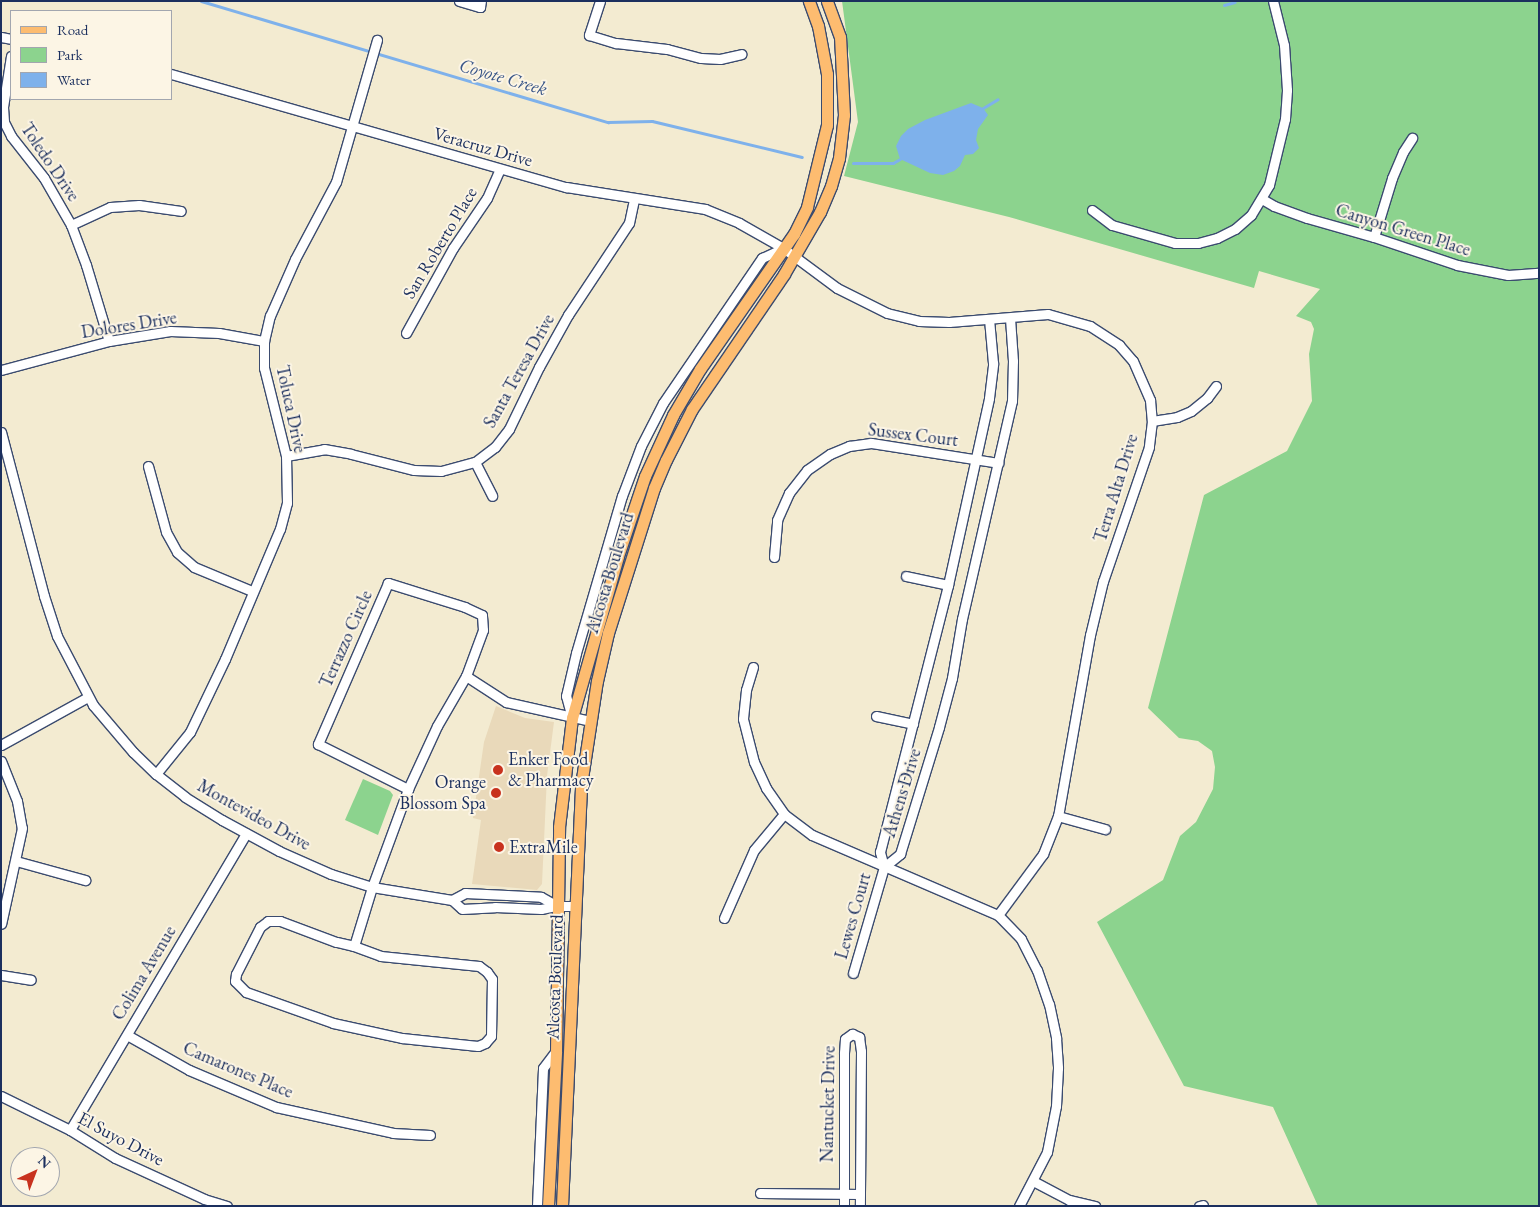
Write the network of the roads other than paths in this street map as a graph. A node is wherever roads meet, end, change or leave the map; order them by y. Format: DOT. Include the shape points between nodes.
graph roads {
  1 [pos="458,1"];
  2 [pos="481,1"];
  3 [pos="600,1"];
  4 [pos="809,1"];
  5 [pos="828,1"];
  6 [pos="1273,1"];
  7 [pos="376,40"];
  8 [pos="741,54"];
  9 [pos="10,62"];
  10 [pos="172,74"];
  11 [pos="352,126"];
  12 [pos="1412,138"];
  13 [pos="500,169"];
  14 [pos="634,199"];
  15 [pos="1262,199"];
  16 [pos="1092,210"];
  17 [pos="181,211"];
  18 [pos="71,225"];
  19 [pos="1374,237"];
  20 [pos="783,248"];
  21 [pos="795,256"];
  22 [pos="1539,273"];
  23 [pos="1010,318"];
  24 [pos="989,319"];
  25 [pos="406,333"];
  26 [pos="109,341"];
  27 [pos="264,341"];
  28 [pos="1,370"];
  29 [pos="1216,386"];
  30 [pos="1152,420"];
  31 [pos="1,432"];
  32 [pos="286,456"];
  33 [pos="978,459"];
  34 [pos="474,462"];
  35 [pos="998,463"];
  36 [pos="148,466"];
  37 [pos="492,496"];
  38 [pos="774,557"];
  39 [pos="906,576"];
  40 [pos="948,585"];
  41 [pos="252,591"];
  42 [pos="753,667"];
  43 [pos="466,676"];
  44 [pos="88,697"];
  45 [pos="876,716"];
  46 [pos="572,718"];
  47 [pos="590,721"];
  48 [pos="913,724"];
  49 [pos="1,745"];
  50 [pos="1,761"];
  51 [pos="156,774"];
  52 [pos="408,789"];
  53 [pos="784,814"];
  54 [pos="1058,816"];
  55 [pos="1105,829"];
  56 [pos="246,833"];
  57 [pos="16,861"];
  58 [pos="884,867"];
  59 [pos="85,880"];
  60 [pos="372,887"];
  61 [pos="452,900"];
  62 [pos="557,906"];
  63 [pos="575,906"];
  64 [pos="998,915"];
  65 [pos="724,918"];
  66 [pos="1,924"];
  67 [pos="354,946"];
  68 [pos="853,973"];
  69 [pos="1,975"];
  70 [pos="30,980"];
  71 [pos="127,1035"];
  72 [pos="556,1050"];
  73 [pos="1,1096"];
  74 [pos="843,1123"];
  75 [pos="860,1123"];
  76 [pos="70,1130"];
  77 [pos="430,1135"];
  78 [pos="1033,1180"];
  79 [pos="760,1193"];
  80 [pos="843,1194"];
  81 [pos="860,1194"];
  82 [pos="203,1202"];
  83 [pos="1203,1205"];
  84 [pos="227,1206"];
  85 [pos="537,1206"];
  86 [pos="548,1206"];
  87 [pos="562,1206"];
  88 [pos="844,1206"];
  89 [pos="860,1206"];
  90 [pos="1019,1206"];
  91 [pos="1095,1206"];
  92 [pos="1199,1206"];
  1 -- 2 [label="street" via="480,7"];
  3 -- 8 [label="street" via="589,35 702,58 720,59"];
  4 -- 20 [label="main road, Alcosta Boulevard" via="818,26 827,74 827,125 808,207"];
  5 -- 21 [label="main road, Alcosta Boulevard" via="840,37 844,115 839,158 820,212"];
  6 -- 15 [label="street" via="1284,45 1287,90 1285,119 1269,185"];
  7 -- 11 [label="street, Toluca Drive"];
  9 -- 18 [label="street, Toledo Drive" via="4,122 44,178"];
  10 -- 11 [label="street, Veracruz Drive"];
  11 -- 13 [label="street, Veracruz Drive"];
  11 -- 27 [label="street, Toluca Drive" via="336,182 295,259 270,316"];
  12 -- 19 [label="street" via="1392,178"];
  13 -- 14 [label="street, Veracruz Drive" via="566,187"];
  13 -- 25 [label="street, San Roberto Place" via="487,198 453,248"];
  14 -- 20 [label="street, Veracruz Drive" via="705,209 739,223"];
  14 -- 34 [label="street, Santa Teresa Drive" via="629,223 568,315 509,428 495,447"];
  15 -- 16 [label="street" via="1251,215 1235,229 1198,243 1175,243 1112,225"];
  15 -- 19 [label="street, Canyon Green Place" via="1307,218"];
  17 -- 18 [label="street" via="139,205 110,207"];
  18 -- 26 [label="street, Toledo Drive"];
  19 -- 22 [label="street, Canyon Green Place" via="1457,265 1508,275"];
  20 -- 21 [label="street, Veracruz Drive"];
  20 -- 46 [label="main road, Alcosta Boulevard" via="700,369 673,415 649,467 618,556"];
  20 -- 46 [label="street, Alcosta Boulevard" via="762,258 663,403 641,446 622,496 576,652 566,696"];
  21 -- 24 [label="street, Terra Alta Drive" via="837,288 887,314 919,321"];
  21 -- 47 [label="main road, Alcosta Boulevard" via="692,409 666,460 608,633"];
  23 -- 24 [label="street, Terra Alta Drive"];
  23 -- 30 [label="street, Terra Alta Drive" via="1048,314 1090,326 1119,345 1143,380"];
  23 -- 35 [label="street, Athens Drive" via="1012,401"];
  24 -- 33 [label="street, Athens Drive" via="993,380"];
  26 -- 27 [label="street, Dolores Drive" via="170,331"];
  26 -- 28 [label="street, Dolores Drive"];
  27 -- 32 [label="street, Toluca Drive" via="264,368"];
  29 -- 30 [label="street" via="1191,411 1177,417"];
  30 -- 54 [label="street, Terra Alta Drive" via="1145,461 1104,581 1090,634"];
  31 -- 44 [label="street, Montevideo Drive" via="57,636"];
  32 -- 34 [label="street, Santa Teresa Drive" via="324,450 414,470 441,471"];
  32 -- 41 [label="street, Toluca Drive" via="287,503 280,529"];
  33 -- 35 [label="street, Sussex Court"];
  33 -- 38 [label="street, Sussex Court" via="871,443 849,446 830,454 807,470 789,493 778,520"];
  33 -- 40 [label="street, Athens Drive"];
  34 -- 37 [label="street"];
  35 -- 58 [label="street, Athens Drive" via="939,727 900,854"];
  36 -- 41 [label="street" via="166,532 177,552 194,567"];
  39 -- 40 [label="street"];
  40 -- 48 [label="street, Athens Drive"];
  41 -- 51 [label="street, Toluca Drive" via="225,659 190,732"];
  42 -- 53 [label="street" via="746,690 743,719 754,762 766,788"];
  43 -- 46 [label="street" via="506,702"];
  43 -- 52 [label="street, Terrazzo Circle" via="437,726"];
  43 -- 52 [label="street, Terrazzo Circle" via="483,630 482,615 388,583 318,744"];
  44 -- 49 [label="street"];
  44 -- 51 [label="street, Montevideo Drive" via="133,752"];
  45 -- 48 [label="street"];
  46 -- 47 [label="street"];
  46 -- 62 [label="main road, Alcosta Boulevard" via="559,827"];
  47 -- 63 [label="main road, Alcosta Boulevard" via="581,785"];
  48 -- 58 [label="street, Athens Drive" via="880,852"];
  50 -- 57 [label="street" via="17,801 22,828"];
  51 -- 56 [label="street, Montevideo Drive"];
  52 -- 60 [label="street, Terrazzo Circle"];
  53 -- 58 [label="street" via="812,835"];
  53 -- 65 [label="street" via="754,850"];
  54 -- 55 [label="street"];
  54 -- 64 [label="street, Terra Alta Drive" via="1043,854"];
  56 -- 60 [label="street, Montevideo Drive" via="331,874"];
  56 -- 71 [label="street, Colima Avenue"];
  57 -- 59 [label="street"];
  57 -- 66 [label="street"];
  58 -- 64 [label="street"];
  58 -- 68 [label="street, Lewes Court"];
  60 -- 61 [label="street, Montevideo Drive"];
  60 -- 67 [label="street, Terrazzo Circle"];
  61 -- 62 [label="street, Montevideo Drive" via="465,893 507,895 541,898"];
  61 -- 62 [label="street, Montevideo Drive" via="462,909"];
  62 -- 63 [label="street"];
  62 -- 72 [label="main road, Alcosta Boulevard"];
  63 -- 87 [label="main road, Alcosta Boulevard"];
  64 -- 78 [label="street" via="1021,939 1037,970 1056,1038 1056,1106 1047,1152"];
  67 -- 67 [label="street" via="381,956 479,966 492,979 490,1036 486,1043 478,1046 394,1036 333,1023 246,992 236,981 236,974 260,927 268,921 280,921"];
  69 -- 70 [label="street"];
  71 -- 76 [label="street, Colima Avenue"];
  71 -- 77 [label="street, Camarones Place" via="189,1070 276,1107 393,1133"];
  72 -- 85 [label="street, Alcosta Boulevard" via="543,1068"];
  72 -- 86 [label="main road, Alcosta Boulevard"];
  73 -- 76 [label="street, El Suyo Drive"];
  74 -- 75 [label="street"];
  74 -- 75 [label="street, Nantucket Drive" via="844,1043 852,1034 859,1037 861,1044"];
  74 -- 80 [label="street, Nantucket Drive"];
  75 -- 81 [label="street, Nantucket Drive"];
  76 -- 82 [label="street, El Suyo Drive" via="116,1158"];
  78 -- 90 [label="street"];
  78 -- 91 [label="street" via="1069,1200"];
  79 -- 80 [label="street"];
  80 -- 81 [label="street"];
  80 -- 88 [label="street, Nantucket Drive"];
  81 -- 89 [label="street, Nantucket Drive"];
  82 -- 84 [label="street, El Suyo Drive"];
  83 -- 92 [label="street"];
}
